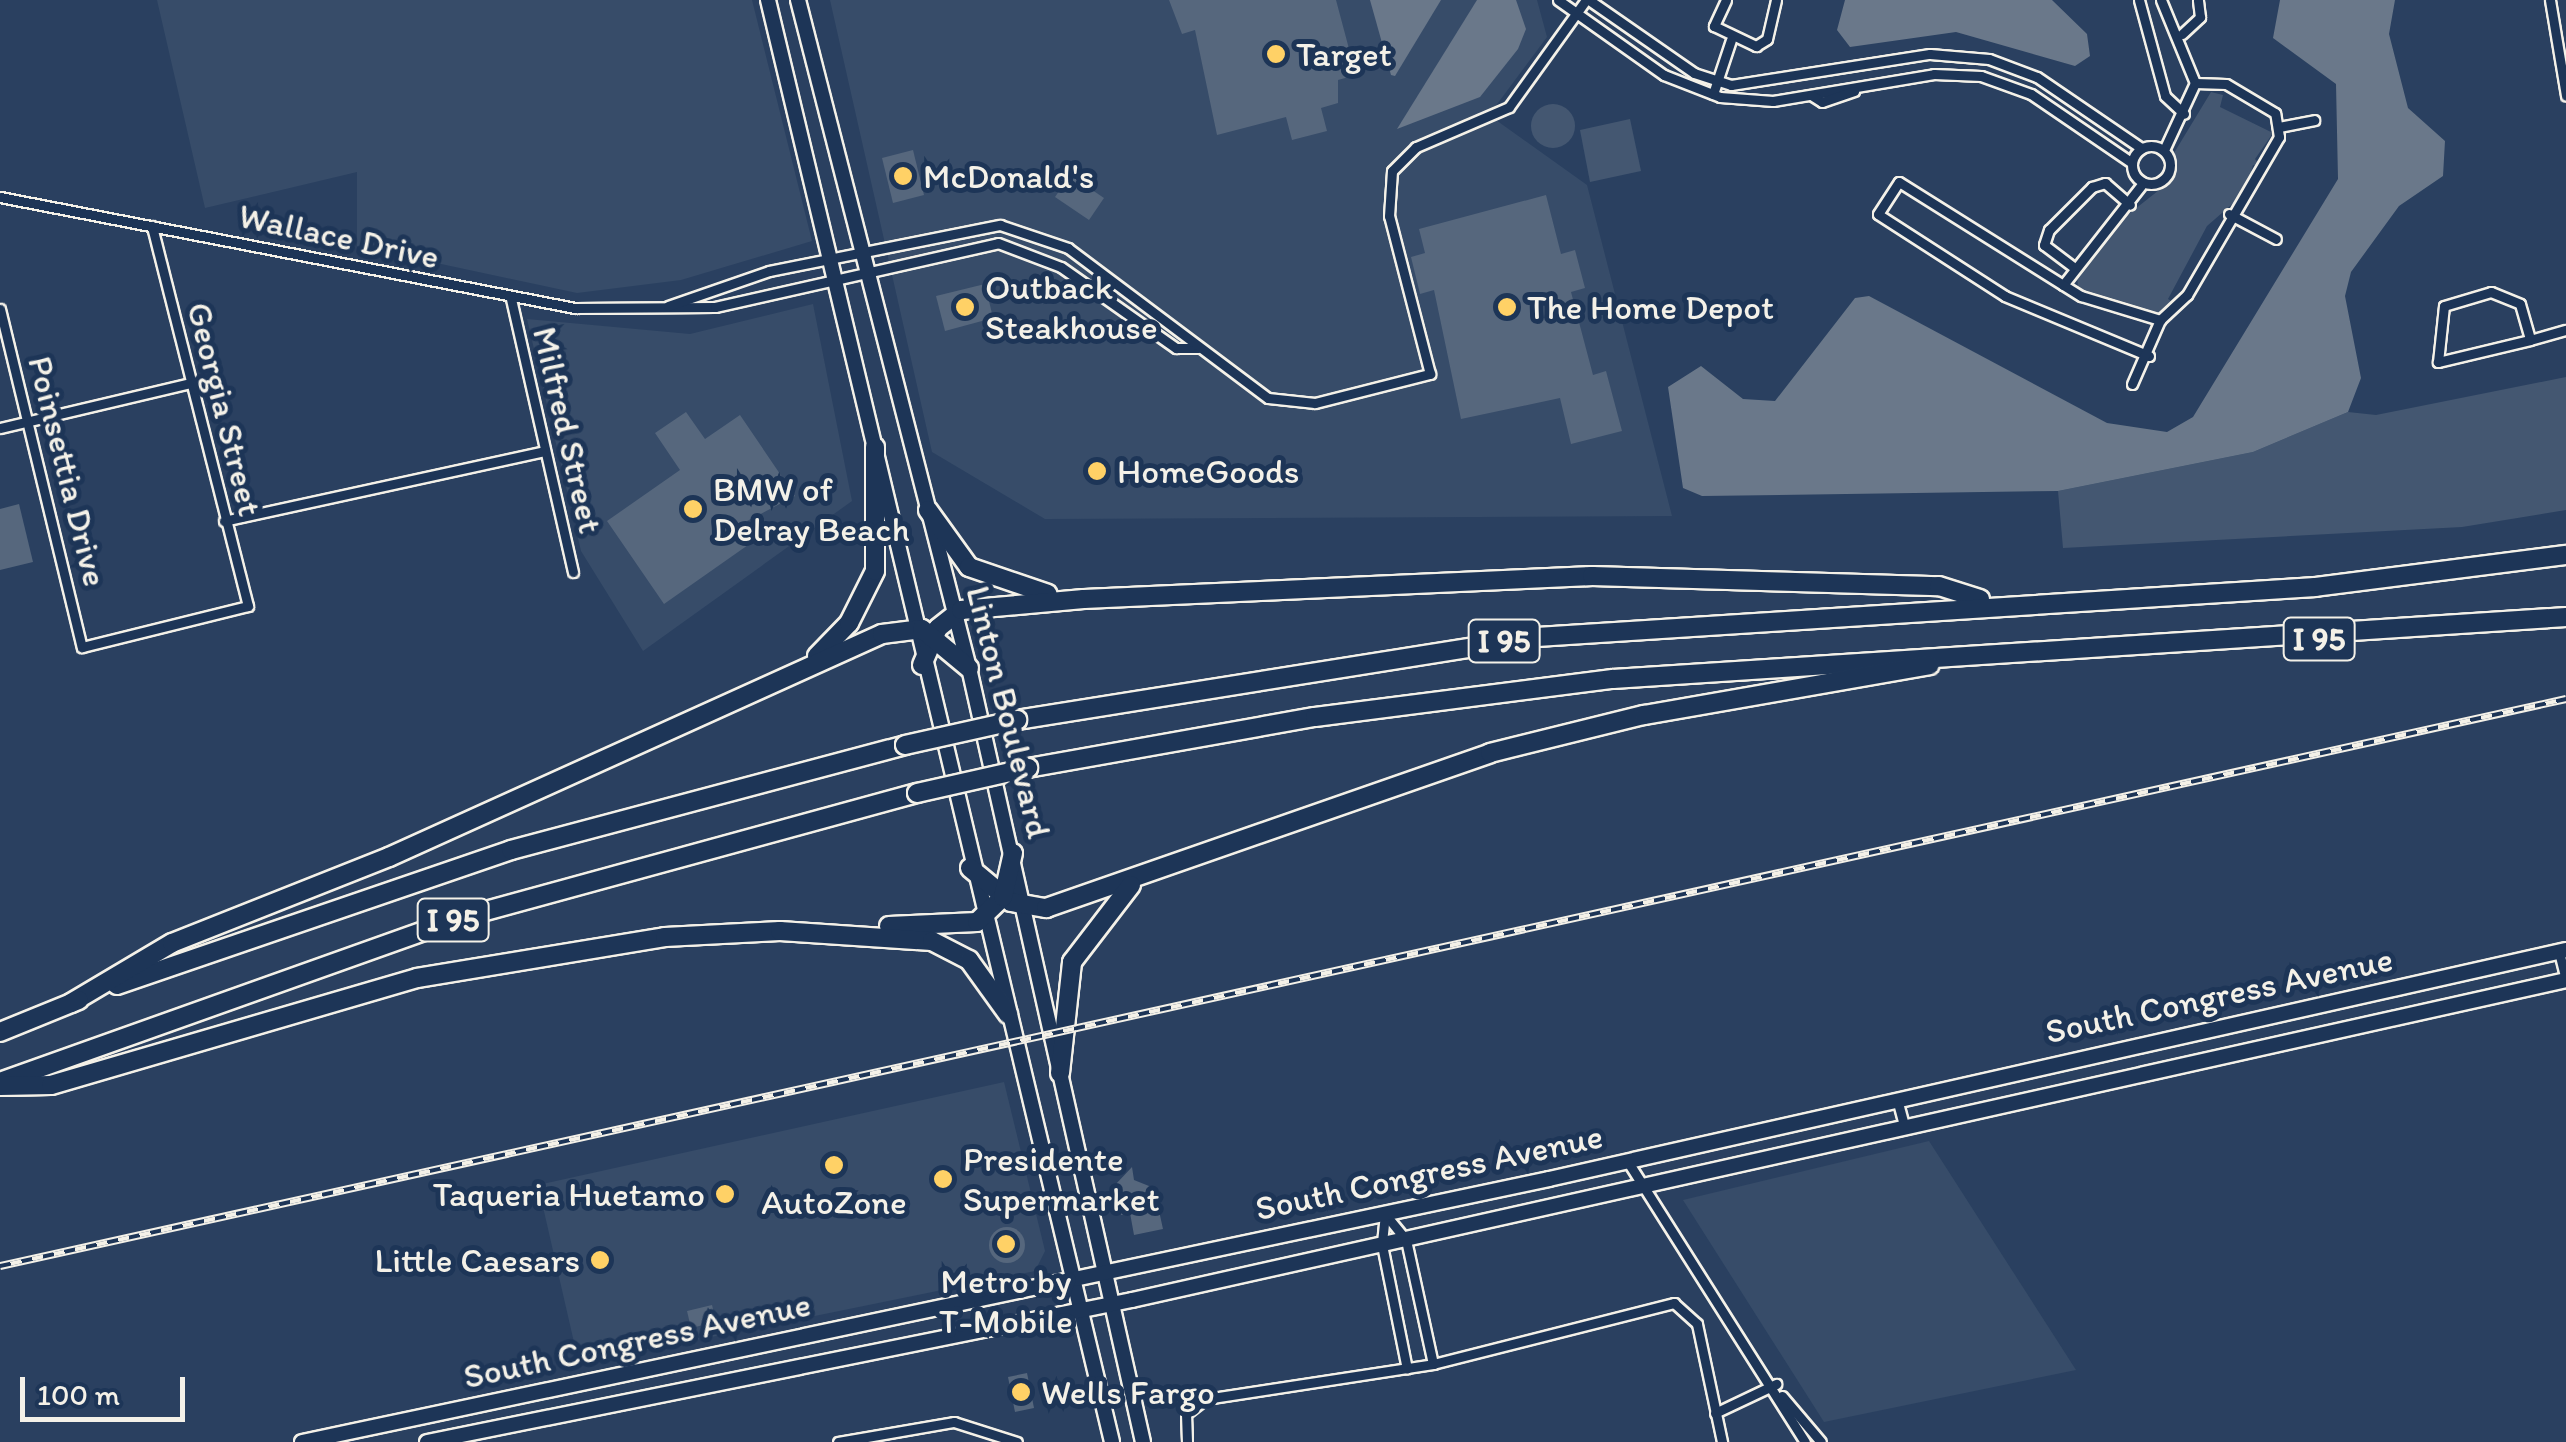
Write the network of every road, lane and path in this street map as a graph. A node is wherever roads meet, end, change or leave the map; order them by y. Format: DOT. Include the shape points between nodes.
graph roads {
  1 [pos="768,0"];
  2 [pos="798,0"];
  3 [pos="1558,0"];
  4 [pos="1588,0"];
  5 [pos="1726,0"];
  6 [pos="1776,0"];
  7 [pos="2139,0"];
  8 [pos="2162,0"];
  9 [pos="2198,0"];
  10 [pos="2550,0"];
  11 [pos="1576,13"];
  12 [pos="2182,34"];
  13 [pos="1731,40"];
  14 [pos="1808,76"];
  15 [pos="1716,80"];
  16 [pos="2195,83"];
  17 [pos="1712,94"];
  18 [pos="1811,95"];
  19 [pos="2566,96"];
  20 [pos="2184,114"];
  21 [pos="2314,120"];
  22 [pos="2279,127"];
  23 [pos="2141,148"];
  24 [pos="2164,150"];
  25 [pos="2132,163"];
  26 [pos="2143,183"];
  27 [pos="0,197"];
  28 [pos="2130,205"];
  29 [pos="2229,214"];
  30 [pos="152,226"];
  31 [pos="2276,240"];
  32 [pos="860,250"];
  33 [pos="833,257"];
  34 [pos="2072,266"];
  35 [pos="865,270"];
  36 [pos="838,276"];
  37 [pos="2063,285"];
  38 [pos="511,299"];
  39 [pos="668,306"];
  40 [pos="0,309"];
  41 [pos="2160,320"];
  42 [pos="2566,330"];
  43 [pos="2530,340"];
  44 [pos="1198,348"];
  45 [pos="2150,356"];
  46 [pos="190,383"];
  47 [pos="2132,384"];
  48 [pos="28,421"];
  49 [pos="0,428"];
  50 [pos="875,447"];
  51 [pos="544,452"];
  52 [pos="928,510"];
  53 [pos="224,521"];
  54 [pos="2566,556"];
  55 [pos="572,572"];
  56 [pos="1084,599"];
  57 [pos="1995,604"];
  58 [pos="248,606"];
  59 [pos="955,613"];
  60 [pos="2566,617"];
  61 [pos="915,627"];
  62 [pos="933,636"];
  63 [pos="1973,655"];
  64 [pos="922,665"];
  65 [pos="969,668"];
  66 [pos="798,671"];
  67 [pos="1013,853"];
  68 [pos="970,868"];
  69 [pos="1137,880"];
  70 [pos="1003,897"];
  71 [pos="1024,908"];
  72 [pos="982,919"];
  73 [pos="834,932"];
  74 [pos="2562,951"];
  75 [pos="2566,980"];
  76 [pos="71,1003"];
  77 [pos="1008,1014"];
  78 [pos="0,1032"];
  79 [pos="1060,1072"];
  80 [pos="0,1084"];
  81 [pos="1897,1100"];
  82 [pos="1904,1125"];
  83 [pos="1628,1162"];
  84 [pos="1645,1187"];
  85 [pos="1385,1214"];
  86 [pos="1406,1240"];
  87 [pos="1382,1245"];
  88 [pos="1106,1273"];
  89 [pos="1075,1280"];
  90 [pos="1113,1304"];
  91 [pos="1083,1310"];
  92 [pos="1433,1364"];
  93 [pos="1407,1369"];
  94 [pos="1776,1384"];
  95 [pos="1782,1396"];
  96 [pos="1716,1413"];
  97 [pos="365,1435"];
  98 [pos="302,1442"];
  99 [pos="427,1442"];
  100 [pos="838,1442"];
  101 [pos="1016,1442"];
  102 [pos="1112,1442"];
  103 [pos="1143,1442"];
  104 [pos="1187,1442"];
  105 [pos="1722,1442"];
  106 [pos="1808,1442"];
  107 [pos="1821,1442"];
  1 -- 33 [label="main road, Linton Boulevard"];
  2 -- 32 [label="main road, Linton Boulevard"];
  3 -- 11 [label="street"];
  4 -- 11 [label="street"];
  4 -- 15 [label="street"];
  5 -- 13 [label="street" via="1714,26"];
  6 -- 13 [label="street" via="1767,39"];
  7 -- 20 [label="street" via="2166,96"];
  8 -- 12 [label="street"];
  9 -- 12 [label="street" via="2200,17"];
  10 -- 19 [label="street"];
  11 -- 17 [label="street" via="1664,75"];
  11 -- 44 [label="street" via="1509,107 1416,147 1392,172 1389,216 1430,374 1291,402 1251,388"];
  12 -- 16 [label="street"];
  13 -- 15 [label="street"];
  14 -- 15 [label="street"];
  14 -- 18 [label="street"];
  14 -- 23 [label="street" via="1930,54 1989,59 2037,78"];
  15 -- 17 [label="street"];
  16 -- 20 [label="street"];
  16 -- 22 [label="street" via="2226,84 2275,113"];
  17 -- 18 [label="street"];
  18 -- 25 [label="street" via="1822,102 1859,87 1934,74 2006,81"];
  20 -- 24 [label="street"];
  21 -- 22 [label="street"];
  22 -- 29 [label="street" via="2249,195"];
  23 -- 24 [label="street"];
  23 -- 25 [label="street"];
  24 -- 26 [label="street" via="2169,173"];
  25 -- 26 [label="street"];
  26 -- 28 [label="street"];
  27 -- 30 [label="street, Wallace Drive"];
  28 -- 34 [label="street"];
  28 -- 34 [label="street" via="2105,183 2092,187 2049,230 2044,244"];
  29 -- 31 [label="street"];
  29 -- 41 [label="street" via="2187,295"];
  30 -- 38 [label="street, Wallace Drive"];
  30 -- 46 [label="street, Georgia Street"];
  32 -- 33 [label="street, Wallace Drive"];
  32 -- 35 [label="main road, Linton Boulevard"];
  32 -- 44 [label="street, Wallace Drive" via="968,226 1037,233 1185,329"];
  33 -- 36 [label="main road, Linton Boulevard"];
  33 -- 39 [label="street, Wallace Drive"];
  34 -- 37 [label="street"];
  35 -- 36 [label="street, Wallace Drive"];
  35 -- 44 [label="street, Wallace Drive" via="998,243 1061,267 1176,348"];
  35 -- 52 [label="main road, Linton Boulevard"];
  36 -- 39 [label="street, Wallace Drive" via="714,307"];
  36 -- 50 [label="main road, Linton Boulevard"];
  37 -- 41 [label="street" via="2102,307"];
  37 -- 45 [label="street" via="1899,182 1878,214 2006,296"];
  38 -- 39 [label="street, Wallace Drive"];
  38 -- 51 [label="street, Milfred Street"];
  40 -- 48 [label="street, Poinsettia Drive"];
  41 -- 45 [label="street"];
  42 -- 43 [label="street"];
  43 -- 43 [label="street" via="2520,304 2490,292 2450,301 2434,336 2438,362"];
  45 -- 47 [label="street"];
  46 -- 48 [label="street"];
  46 -- 53 [label="street, Georgia Street"];
  48 -- 49 [label="street"];
  48 -- 58 [label="street, Poinsettia Drive" via="82,646"];
  50 -- 61 [label="main road, Linton Boulevard"];
  50 -- 66 [label="highway" via="880,538 871,581 850,624"];
  51 -- 53 [label="street"];
  51 -- 55 [label="street, Milfred Street"];
  52 -- 56 [label="highway" via="977,573"];
  52 -- 59 [label="main road, Linton Boulevard"];
  53 -- 58 [label="street, Georgia Street"];
  54 -- 57 [label="highway, I 95" via="2315,587"];
  56 -- 57 [label="highway" via="1592,576 1939,586"];
  56 -- 59 [label="highway"];
  57 -- 76 [label="highway, I 95, bridge" via="1537,637 1017,720 905,744 474,862"];
  59 -- 62 [label="highway"];
  59 -- 65 [label="main road, Linton Boulevard"];
  60 -- 63 [label="highway, I 95"];
  61 -- 62 [label="highway"];
  61 -- 64 [label="main road, Linton Boulevard"];
  61 -- 66 [label="highway"];
  62 -- 64 [label="highway"];
  62 -- 65 [label="highway"];
  63 -- 69 [label="highway" via="1567,732 1377,790"];
  63 -- 80 [label="highway, I 95, bridge" via="1508,690 1028,768 460,918"];
  64 -- 68 [label="main road, Linton Boulevard"];
  65 -- 67 [label="main road, Linton Boulevard"];
  66 -- 76 [label="highway" via="390,857 172,943"];
  67 -- 70 [label="highway"];
  67 -- 71 [label="main road, Linton Boulevard"];
  68 -- 70 [label="highway"];
  68 -- 72 [label="main road, Linton Boulevard"];
  69 -- 71 [label="highway"];
  69 -- 79 [label="highway" via="1093,923 1072,962"];
  70 -- 71 [label="highway"];
  70 -- 72 [label="highway"];
  71 -- 79 [label="main road, Linton Boulevard"];
  72 -- 73 [label="highway"];
  72 -- 77 [label="main road, Linton Boulevard"];
  73 -- 77 [label="highway" via="950,948 982,973"];
  73 -- 80 [label="highway" via="665,937 492,963 336,998 51,1086"];
  74 -- 75 [label="street"];
  74 -- 81 [label="main road, South Congress Avenue"];
  75 -- 82 [label="main road, South Congress Avenue"];
  76 -- 78 [label="highway, I 95"];
  77 -- 89 [label="main road, Linton Boulevard"];
  79 -- 88 [label="main road, Linton Boulevard"];
  81 -- 82 [label="street"];
  81 -- 83 [label="main road, South Congress Avenue"];
  82 -- 84 [label="main road, South Congress Avenue"];
  83 -- 84 [label="street"];
  83 -- 85 [label="main road, South Congress Avenue"];
  84 -- 86 [label="main road, South Congress Avenue"];
  84 -- 94 [label="street"];
  85 -- 86 [label="street"];
  85 -- 87 [label="street"];
  85 -- 88 [label="main road, South Congress Avenue"];
  86 -- 87 [label="main road, South Congress Avenue"];
  86 -- 92 [label="street"];
  87 -- 90 [label="main road, South Congress Avenue"];
  87 -- 93 [label="street"];
  88 -- 89 [label="main road, South Congress Avenue"];
  88 -- 90 [label="main road, Linton Boulevard"];
  89 -- 91 [label="main road, Linton Boulevard"];
  89 -- 97 [label="main road, South Congress Avenue"];
  90 -- 91 [label="main road, South Congress Avenue"];
  90 -- 103 [label="main road, Linton Boulevard"];
  91 -- 99 [label="main road, South Congress Avenue"];
  91 -- 102 [label="main road, Linton Boulevard"];
  92 -- 93 [label="street"];
  92 -- 96 [label="street" via="1674,1303 1697,1324"];
  93 -- 104 [label="street" via="1204,1399 1186,1414"];
  94 -- 95 [label="street"];
  94 -- 96 [label="street"];
  95 -- 106 [label="street"];
  95 -- 107 [label="street"];
  96 -- 105 [label="street"];
  97 -- 98 [label="main road, South Congress Avenue"];
  100 -- 101 [label="street" via="954,1422"];
}
